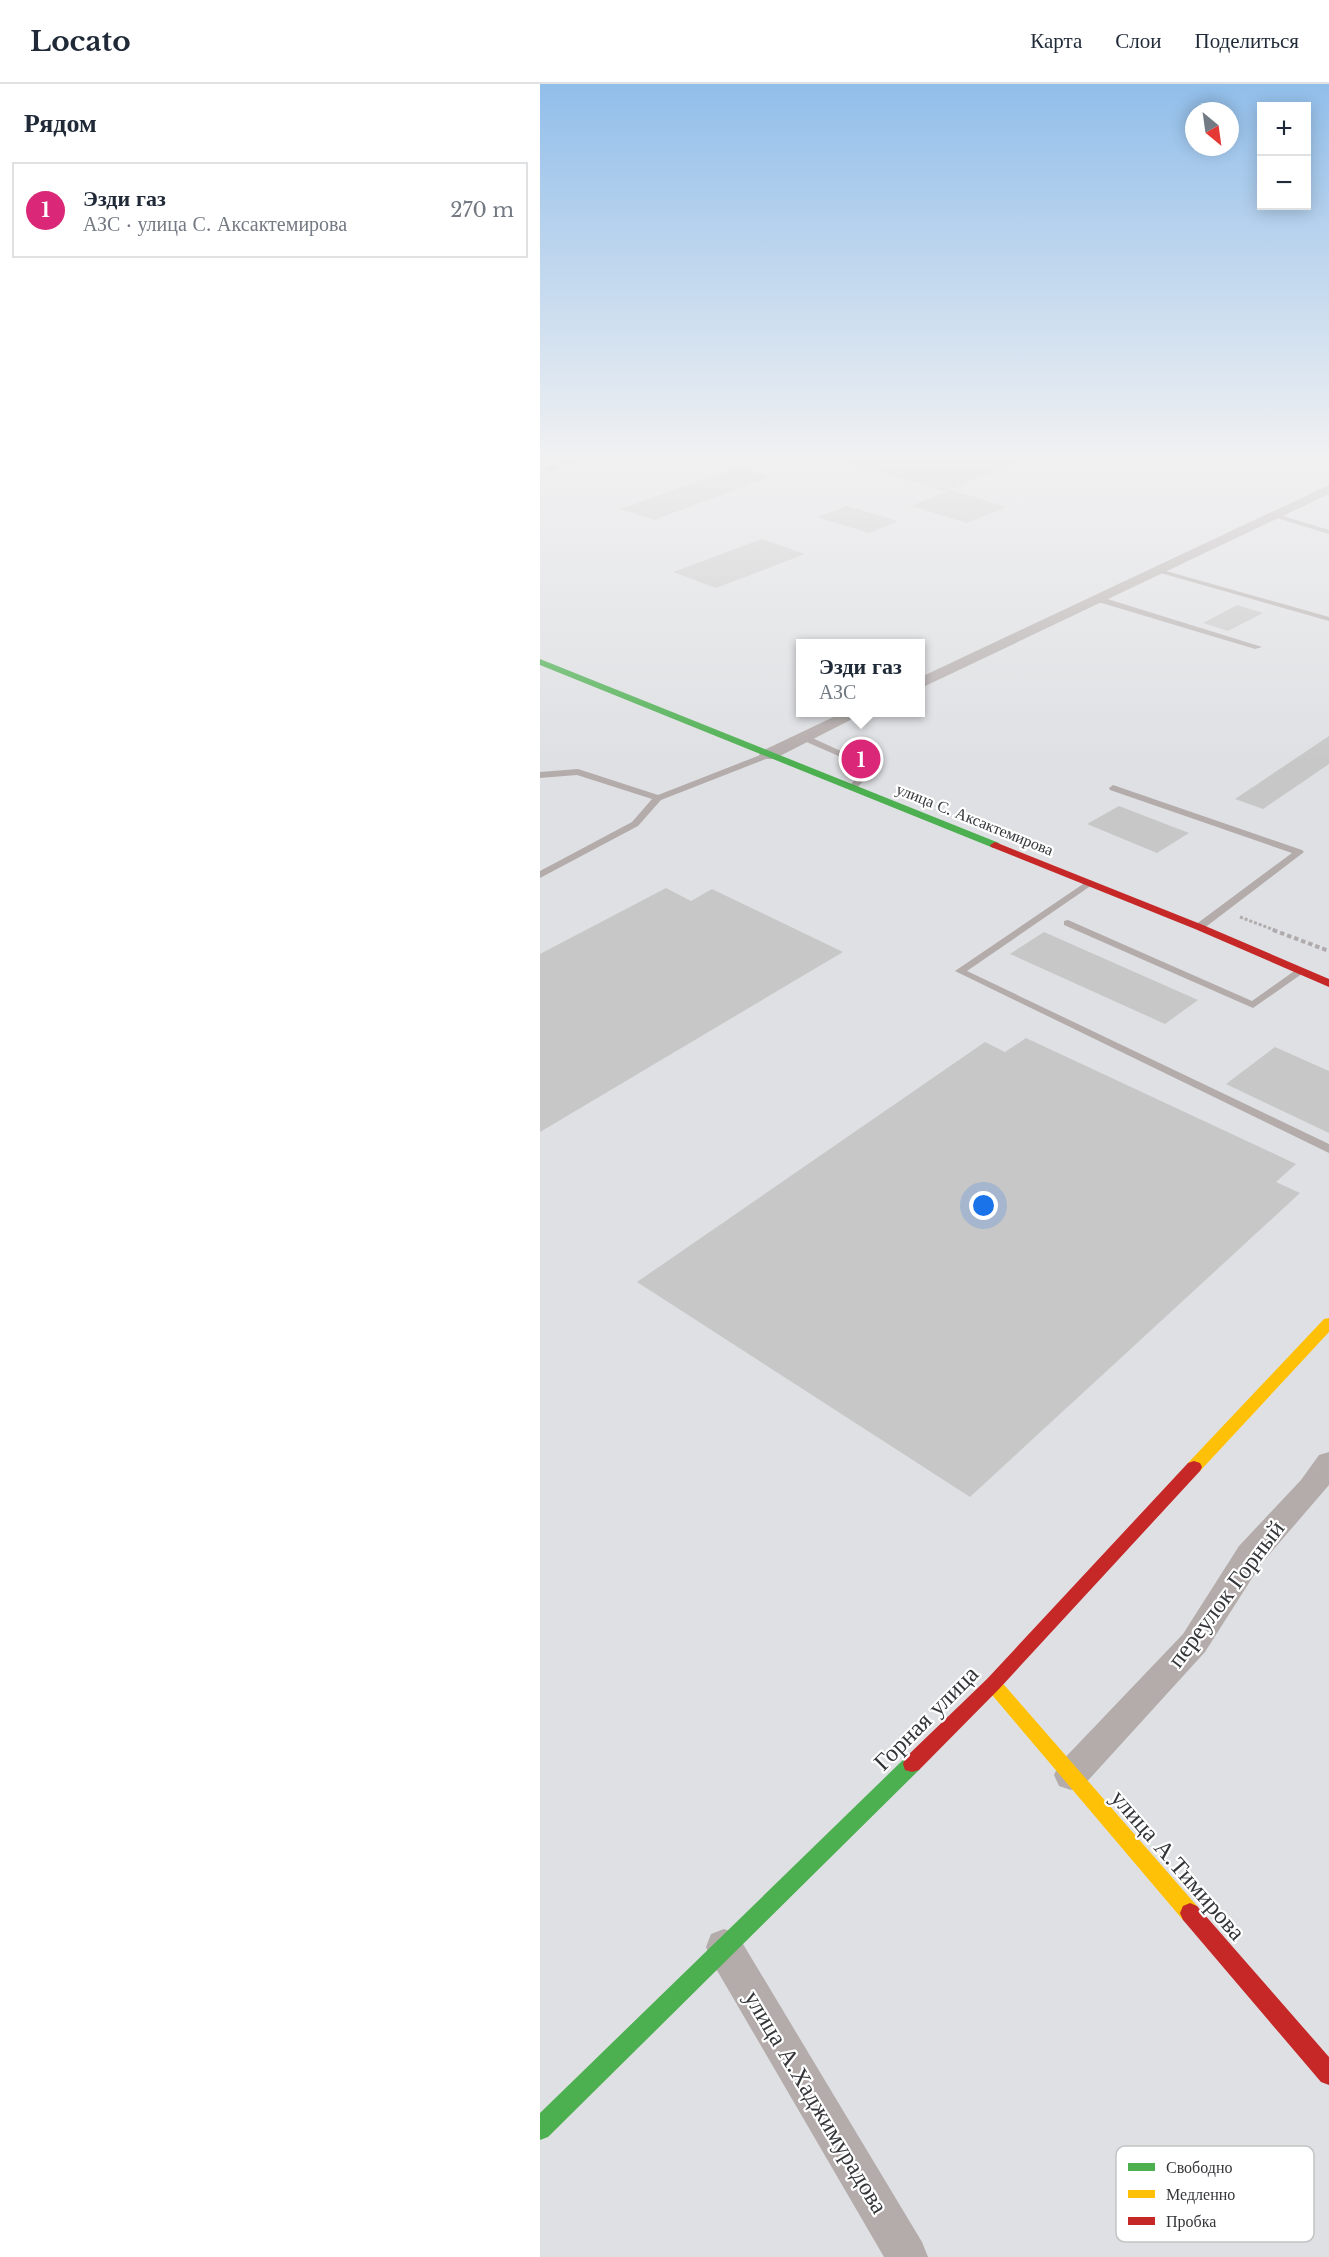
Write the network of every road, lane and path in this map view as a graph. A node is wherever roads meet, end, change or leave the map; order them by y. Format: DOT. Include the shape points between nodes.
graph roads {
  1 [pos="1184,559"];
  2 [pos="1159,571"];
  3 [pos="1098,599"];
  4 [pos="1329,619"];
  5 [pos="1258,647"];
  6 [pos="540,662"];
  7 [pos="925,681"];
  8 [pos="848,717"];
  9 [pos="805,738"];
  10 [pos="768,755"];
  11 [pos="540,776"];
  12 [pos="852,788"];
  13 [pos="1113,788"];
  14 [pos="658,798"];
  15 [pos="540,875"];
  16 [pos="1089,883"];
  17 [pos="1222,910"];
  18 [pos="1068,924"];
  19 [pos="1200,927"];
  20 [pos="1329,951"];
  21 [pos="1301,971"];
  22 [pos="1329,983"];
  23 [pos="1329,1149"];
  24 [pos="1329,1323"];
  25 [pos="1329,1463"];
  26 [pos="993,1684"];
  27 [pos="1071,1775"];
  28 [pos="724,1947"];
  29 [pos="1329,2074"];
  30 [pos="540,2129"];
  31 [pos="907,2257"];
  1 -- 2 [label="street"];
  2 -- 3 [label="street"];
  2 -- 4 [label="lane"];
  3 -- 5 [label="lane"];
  3 -- 7 [label="street"];
  6 -- 10 [label="street, улица С. Аксактемирова"];
  8 -- 9 [label="street"];
  9 -- 10 [label="street"];
  9 -- 12 [label="lane" via="872,767"];
  10 -- 12 [label="street, улица С. Аксактемирова"];
  10 -- 14 [label="lane"];
  11 -- 14 [label="lane" via="578,772"];
  12 -- 16 [label="street, улица С. Аксактемирова"];
  13 -- 17 [label="lane" via="1299,852"];
  14 -- 15 [label="lane" via="635,824"];
  16 -- 19 [label="street, улица С. Аксактемирова"];
  16 -- 23 [label="lane" via="960,971"];
  17 -- 19 [label="lane"];
  17 -- 20 [label="path"];
  18 -- 21 [label="lane" via="1253,1005"];
  19 -- 21 [label="street, улица С. Аксактемирова"];
  21 -- 22 [label="street, улица С. Аксактемирова"];
  24 -- 26 [label="street, Горная улица"];
  25 -- 27 [label="street, переулок Горный" via="1250,1555 1194,1642"];
  26 -- 27 [label="street, улица А.Тимирова"];
  26 -- 28 [label="street, Горная улица"];
  27 -- 29 [label="street, улица А.Тимирова"];
  28 -- 30 [label="street, Горная улица"];
  28 -- 31 [label="street, улица А.Хаджимурадова"];
}
